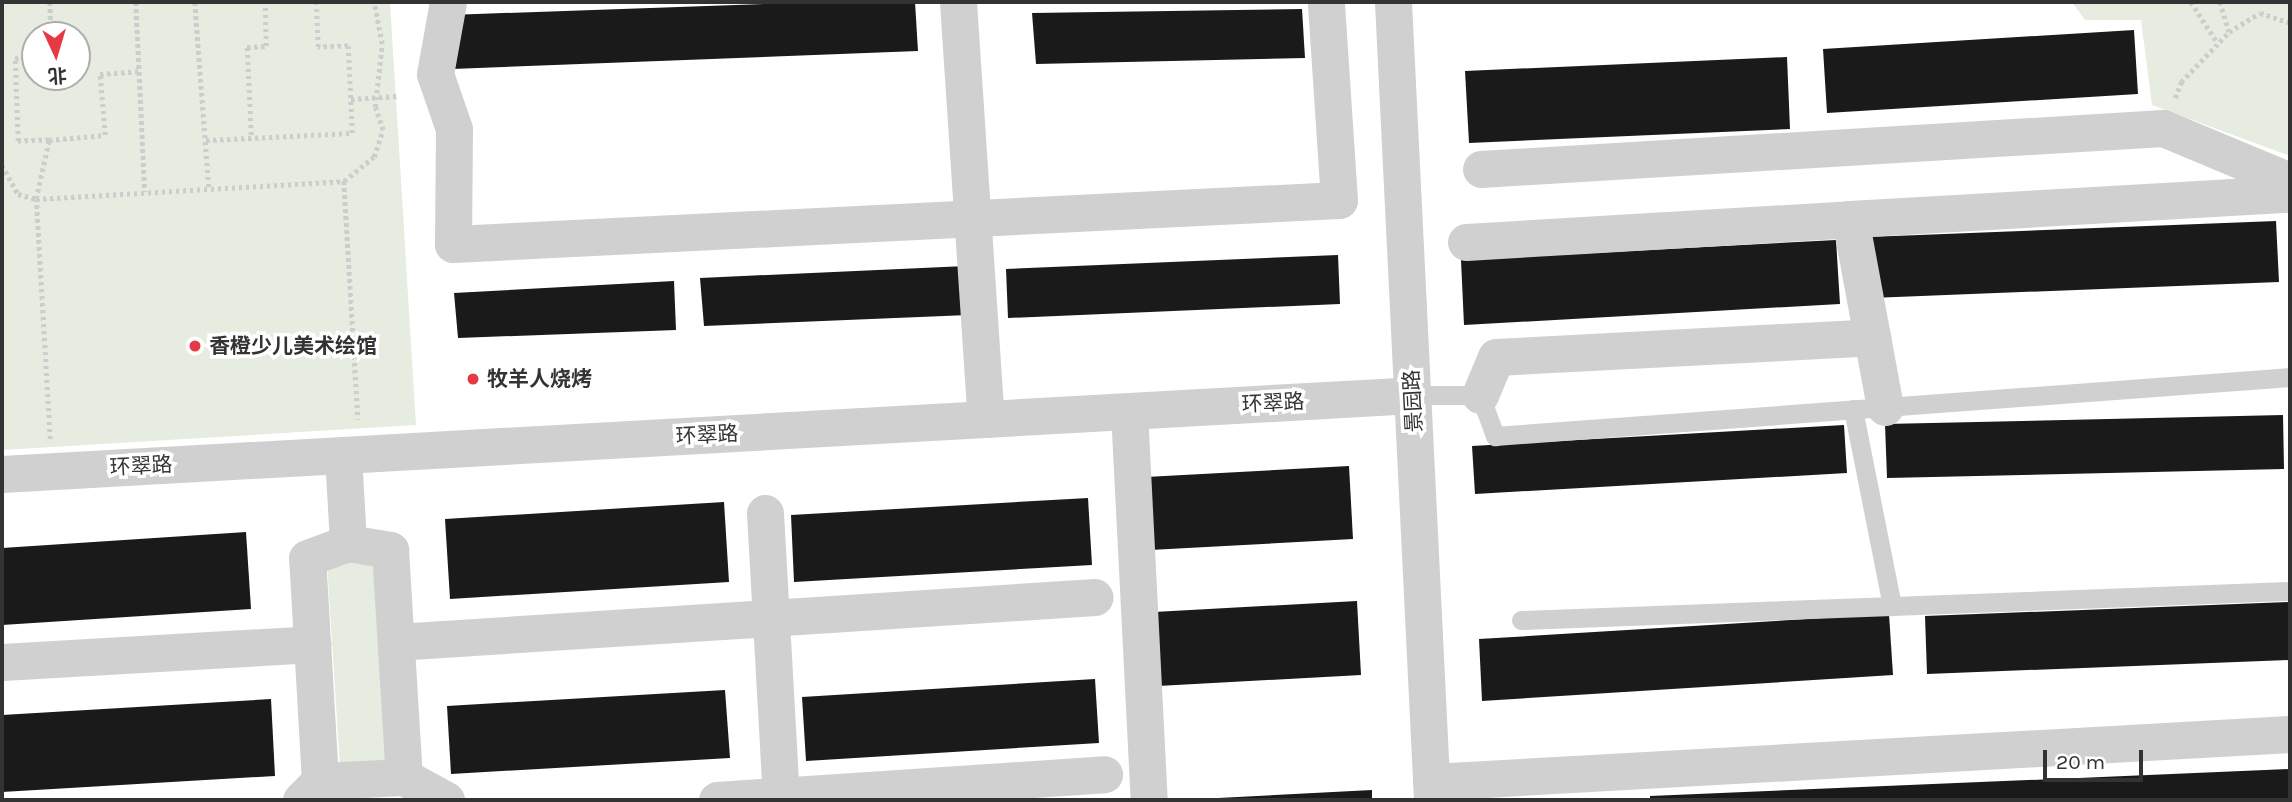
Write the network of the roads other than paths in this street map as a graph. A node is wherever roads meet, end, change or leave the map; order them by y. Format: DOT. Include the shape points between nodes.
graph roads {
  1 [pos="448,2"];
  2 [pos="958,2"];
  3 [pos="1326,2"];
  4 [pos="1393,2"];
  5 [pos="1481,169"];
  6 [pos="2290,181"];
  7 [pos="2290,194"];
  8 [pos="1850,219"];
  9 [pos="973,221"];
  10 [pos="1466,243"];
  11 [pos="1872,337"];
  12 [pos="2290,377"];
  13 [pos="1413,395"];
  14 [pos="1480,395"];
  15 [pos="1869,408"];
  16 [pos="1129,411"];
  17 [pos="986,419"];
  18 [pos="352,455"];
  19 [pos="2,474"];
  20 [pos="765,513"];
  21 [pos="348,543"];
  22 [pos="2290,591"];
  23 [pos="1095,597"];
  24 [pos="1892,606"];
  25 [pos="771,616"];
  26 [pos="1521,620"];
  27 [pos="396,642"];
  28 [pos="312,643"];
  29 [pos="2,662"];
  30 [pos="2290,734"];
  31 [pos="1104,774"];
  32 [pos="404,776"];
  33 [pos="310,791"];
  34 [pos="1431,791"];
  35 [pos="781,798"];
  36 [pos="446,800"];
  37 [pos="717,800"];
  38 [pos="1149,800"];
  1 -- 9 [label="street" via="435,74 454,129 453,244"];
  2 -- 9 [label="street"];
  3 -- 9 [label="street" via="1339,200"];
  4 -- 13 [label="street, 景园路"];
  5 -- 6 [label="street" via="2162,128"];
  7 -- 8 [label="street"];
  8 -- 10 [label="street"];
  8 -- 11 [label="street"];
  9 -- 17 [label="street"];
  11 -- 14 [label="street" via="1496,357"];
  11 -- 15 [label="street"];
  12 -- 15 [label="lane"];
  13 -- 14 [label="lane"];
  13 -- 16 [label="street, 环翠路"];
  13 -- 34 [label="street, 景园路"];
  14 -- 15 [label="lane" via="1495,436"];
  15 -- 24 [label="lane"];
  16 -- 17 [label="street, 环翠路"];
  16 -- 38 [label="street"];
  17 -- 18 [label="street, 环翠路"];
  18 -- 19 [label="street, 环翠路"];
  18 -- 21 [label="street"];
  20 -- 25 [label="street"];
  21 -- 27 [label="street" via="390,550"];
  21 -- 28 [label="street" via="307,558"];
  22 -- 24 [label="lane"];
  23 -- 25 [label="street"];
  24 -- 26 [label="lane"];
  25 -- 27 [label="street"];
  25 -- 35 [label="street"];
  27 -- 32 [label="street"];
  28 -- 29 [label="street"];
  28 -- 33 [label="street"];
  30 -- 34 [label="street"];
  31 -- 35 [label="street"];
  32 -- 33 [label="street"];
  32 -- 36 [label="street"];
  35 -- 37 [label="street"];
}
